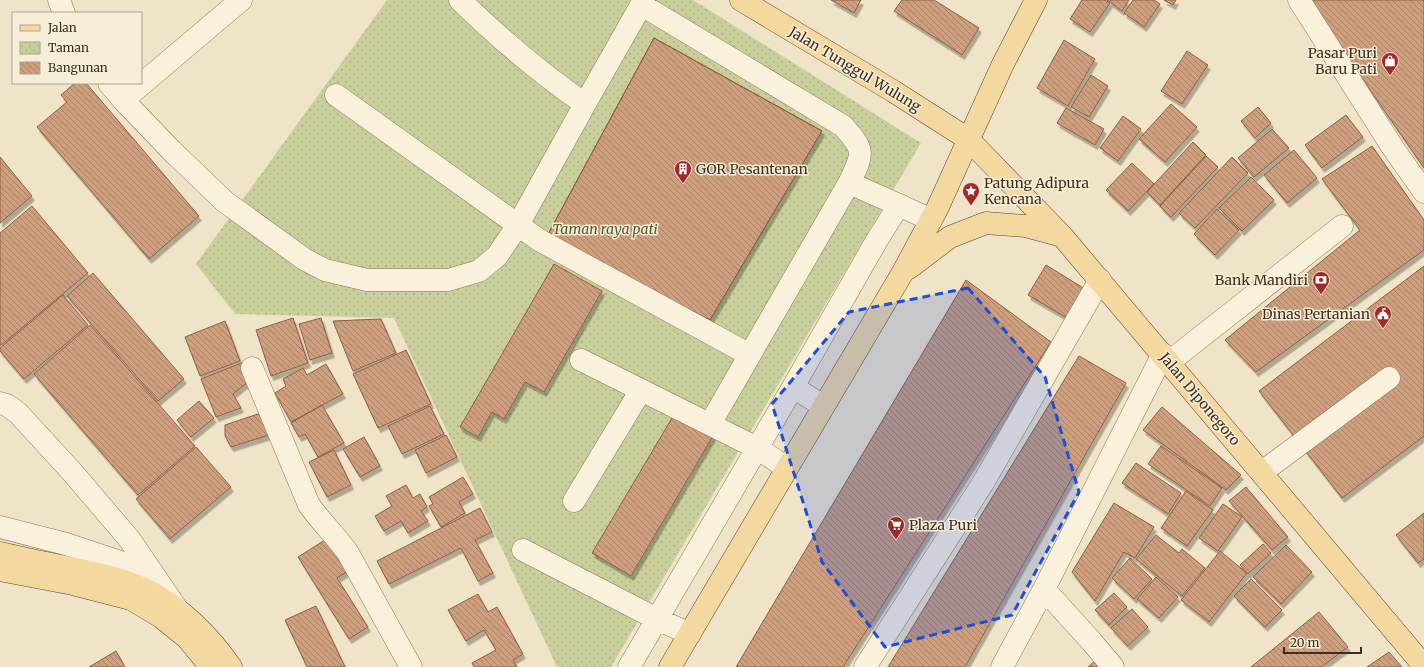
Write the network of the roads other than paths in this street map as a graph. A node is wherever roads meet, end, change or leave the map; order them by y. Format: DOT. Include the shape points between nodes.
graph roads {
  1 [pos="59,0"];
  2 [pos="241,0"];
  3 [pos="460,0"];
  4 [pos="741,0"];
  5 [pos="1036,0"];
  6 [pos="1299,0"];
  7 [pos="643,3"];
  8 [pos="64,12"];
  9 [pos="110,84"];
  10 [pos="142,84"];
  11 [pos="142,84"];
  12 [pos="336,95"];
  13 [pos="123,100"];
  14 [pos="585,104"];
  15 [pos="968,139"];
  16 [pos="849,183"];
  17 [pos="1424,192"];
  18 [pos="899,205"];
  19 [pos="931,220"];
  20 [pos="518,225"];
  21 [pos="1342,226"];
  22 [pos="1063,236"];
  23 [pos="903,272"];
  24 [pos="1100,280"];
  25 [pos="750,355"];
  26 [pos="1166,358"];
  27 [pos="581,360"];
  28 [pos="252,368"];
  29 [pos="1389,378"];
  30 [pos="793,387"];
  31 [pos="641,390"];
  32 [pos="0,403"];
  33 [pos="823,406"];
  34 [pos="710,424"];
  35 [pos="757,448"];
  36 [pos="787,468"];
  37 [pos="1262,472"];
  38 [pos="574,501"];
  39 [pos="0,527"];
  40 [pos="524,550"];
  41 [pos="0,553"];
  42 [pos="0,570"];
  43 [pos="1044,589"];
  44 [pos="177,609"];
  45 [pos="657,619"];
  46 [pos="690,634"];
  47 [pos="1424,666"];
  48 [pos="211,667"];
  49 [pos="231,667"];
  50 [pos="410,667"];
  51 [pos="629,667"];
  52 [pos="670,667"];
  53 [pos="865,667"];
  54 [pos="1002,667"];
  55 [pos="1113,667"];
  1 -- 8 [label="street"];
  2 -- 10 [label="street"];
  3 -- 14 [label="street" via="506,43"];
  4 -- 15 [label="main road, Jalan Tunggul Wulung" via="894,91"];
  5 -- 15 [label="main road"];
  6 -- 17 [label="street"];
  7 -- 14 [label="street"];
  7 -- 16 [label="street" via="843,126 860,149 860,160"];
  9 -- 13 [label="street"];
  11 -- 13 [label="street"];
  12 -- 20 [label="street"];
  13 -- 20 [label="street" via="224,201 304,259 325,270 367,280 448,280 479,271 497,256"];
  14 -- 20 [label="street"];
  15 -- 19 [label="main road" via="946,192"];
  15 -- 22 [label="main road, Jalan Diponegoro"];
  16 -- 18 [label="street"];
  16 -- 25 [label="street"];
  18 -- 19 [label="street"];
  18 -- 30 [label="street"];
  19 -- 23 [label="main road"];
  20 -- 25 [label="street" via="551,247"];
  21 -- 26 [label="street"];
  22 -- 23 [label="main road" via="1025,226 986,223 950,238"];
  22 -- 24 [label="main road, Jalan Diponegoro"];
  23 -- 33 [label="main road"];
  24 -- 26 [label="main road, Jalan Diponegoro"];
  24 -- 53 [label="street" via="983,483"];
  25 -- 34 [label="street"];
  26 -- 37 [label="main road, Jalan Diponegoro"];
  26 -- 43 [label="street"];
  27 -- 31 [label="street"];
  28 -- 50 [label="street" via="309,505 348,553"];
  29 -- 37 [label="street"];
  30 -- 33 [label="street"];
  30 -- 35 [label="street"];
  31 -- 34 [label="street"];
  31 -- 38 [label="street"];
  32 -- 44 [label="street" via="18,413 105,510 130,540"];
  33 -- 36 [label="main road"];
  34 -- 35 [label="street"];
  35 -- 36 [label="street"];
  35 -- 45 [label="street"];
  36 -- 46 [label="main road"];
  37 -- 47 [label="main road, Jalan Diponegoro"];
  39 -- 44 [label="street" via="66,544 135,567"];
  40 -- 45 [label="street"];
  41 -- 44 [label="main road" via="96,573 132,584 153,593"];
  42 -- 48 [label="main road" via="73,584 131,599 161,617 187,638"];
  43 -- 54 [label="street"];
  43 -- 55 [label="street"];
  44 -- 49 [label="main road" via="198,628"];
  45 -- 46 [label="street"];
  45 -- 51 [label="street"];
  46 -- 52 [label="main road"];
}
